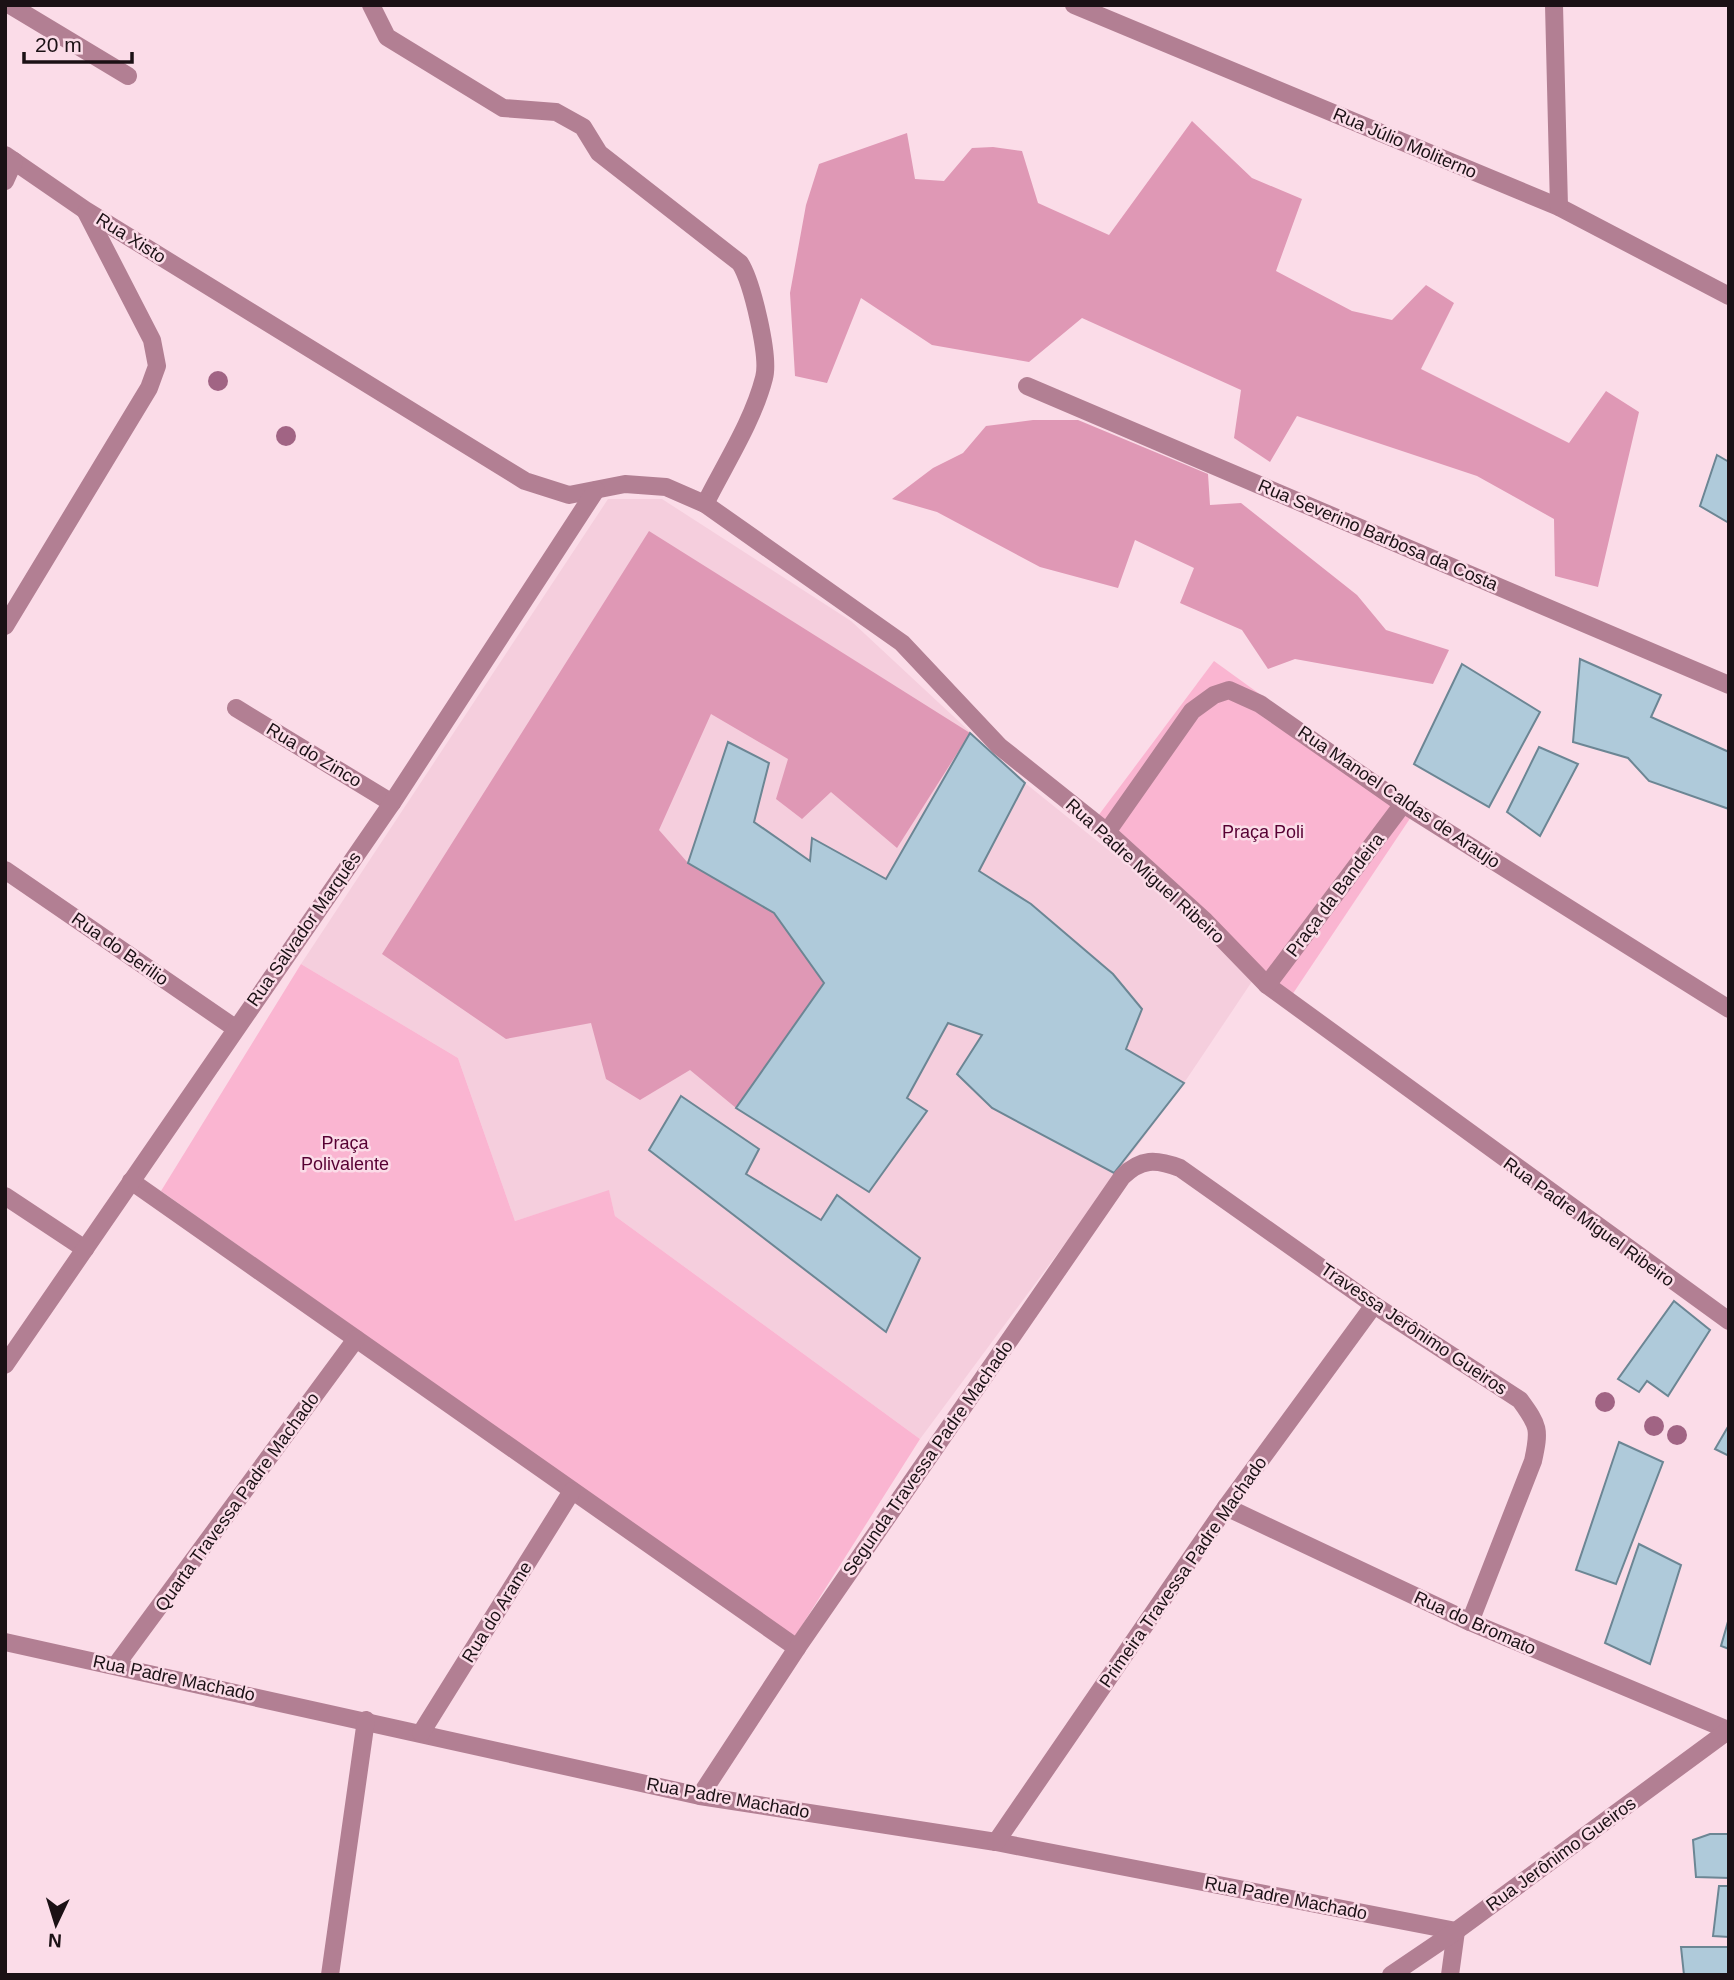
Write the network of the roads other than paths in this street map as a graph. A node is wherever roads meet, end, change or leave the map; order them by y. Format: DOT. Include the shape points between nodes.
graph roads {
  1 [pos="10,5"];
  2 [pos="371,5"];
  3 [pos="1074,5"];
  4 [pos="1554,5"];
  5 [pos="128,76"];
  6 [pos="10,158"];
  7 [pos="5,181"];
  8 [pos="1559,207"];
  9 [pos="85,210"];
  10 [pos="1729,296"];
  11 [pos="1027,386"];
  12 [pos="596,489"];
  13 [pos="547,490"];
  14 [pos="705,504"];
  15 [pos="5,626"];
  16 [pos="1729,685"];
  17 [pos="236,708"];
  18 [pos="392,803"];
  19 [pos="1403,804"];
  20 [pos="1107,832"];
  21 [pos="5,870"];
  22 [pos="1267,985"];
  23 [pos="1729,1009"];
  24 [pos="235,1028"];
  25 [pos="1180,1168"];
  26 [pos="131,1181"];
  27 [pos="5,1196"];
  28 [pos="85,1249"];
  29 [pos="1374,1304"];
  30 [pos="1729,1321"];
  31 [pos="356,1339"];
  32 [pos="5,1365"];
  33 [pos="572,1491"];
  34 [pos="1226,1507"];
  35 [pos="1470,1622"];
  36 [pos="5,1642"];
  37 [pos="797,1648"];
  38 [pos="116,1665"];
  39 [pos="366,1720"];
  40 [pos="1729,1730"];
  41 [pos="421,1732"];
  42 [pos="700,1796"];
  43 [pos="996,1842"];
  44 [pos="1456,1931"];
  45 [pos="330,1975"];
  46 [pos="1391,1975"];
  47 [pos="1450,1975"];
  1 -- 5 [label="street"];
  2 -- 14 [label="street" via="387,37 503,108 555,112 583,127 599,153 740,264 757,310 765,375"];
  3 -- 8 [label="street, Rua Júlio Moliterno"];
  4 -- 8 [label="street"];
  6 -- 7 [label="street"];
  6 -- 9 [label="street"];
  8 -- 10 [label="street, Rua Júlio Moliterno"];
  9 -- 13 [label="street, Rua Xisto" via="525,481"];
  9 -- 15 [label="street, Rua Xisto" via="152,340 157,366 149,388"];
  11 -- 16 [label="street, Rua Severino Barbosa da Costa"];
  12 -- 13 [label="street, Rua Padre Miguel Ribeiro" via="569,495"];
  12 -- 14 [label="street, Rua Padre Miguel Ribeiro" via="625,484 666,487"];
  12 -- 18 [label="street, Rua Salvador Marquês"];
  14 -- 20 [label="street, Rua Padre Miguel Ribeiro" via="902,643 999,746"];
  17 -- 18 [label="street, Rua do Zinco"];
  18 -- 24 [label="street, Rua Salvador Marquês"];
  19 -- 20 [label="street, Rua Manoel Caldas de Araujo" via="1260,704 1229,690 1192,711"];
  19 -- 22 [label="street, Praça da Bandeira"];
  19 -- 23 [label="street, Rua Manoel Caldas de Araujo"];
  20 -- 22 [label="street, Rua Padre Miguel Ribeiro"];
  21 -- 24 [label="street, Rua do Berilio"];
  22 -- 30 [label="street, Rua Padre Miguel Ribeiro"];
  24 -- 26 [label="street, Rua Salvador Marquês"];
  25 -- 29 [label="street, Travessa Jerônimo Gueiros"];
  25 -- 37 [label="street, Segunda Travessa Padre Machado" via="1158,1160 1144,1161 1122,1177"];
  26 -- 28 [label="street, Rua Salvador Marquês"];
  26 -- 31 [label="street"];
  27 -- 28 [label="street"];
  28 -- 32 [label="street, Rua Salvador Marquês"];
  29 -- 34 [label="street, Primeira Travessa Padre Machado"];
  29 -- 35 [label="street, Travessa Jerônimo Gueiros" via="1520,1400 1537,1422 1533,1461"];
  31 -- 33 [label="street"];
  31 -- 38 [label="street, Quarta Travessa Padre Machado"];
  33 -- 37 [label="street"];
  33 -- 41 [label="street, Rua do Arame"];
  34 -- 35 [label="street, Rua do Bromato"];
  34 -- 43 [label="street, Primeira Travessa Padre Machado"];
  35 -- 40 [label="street, Rua do Bromato"];
  36 -- 38 [label="street, Rua Padre Machado"];
  37 -- 42 [label="street, Segunda Travessa Padre Machado"];
  38 -- 39 [label="street, Rua Padre Machado"];
  39 -- 41 [label="street, Rua Padre Machado"];
  39 -- 45 [label="street"];
  40 -- 44 [label="street, Rua Jerônimo Gueiros"];
  41 -- 42 [label="street, Rua Padre Machado"];
  42 -- 43 [label="street, Rua Padre Machado"];
  43 -- 44 [label="street, Rua Padre Machado"];
  44 -- 46 [label="street, Rua Jerônimo Gueiros"];
  44 -- 47 [label="street"];
}
